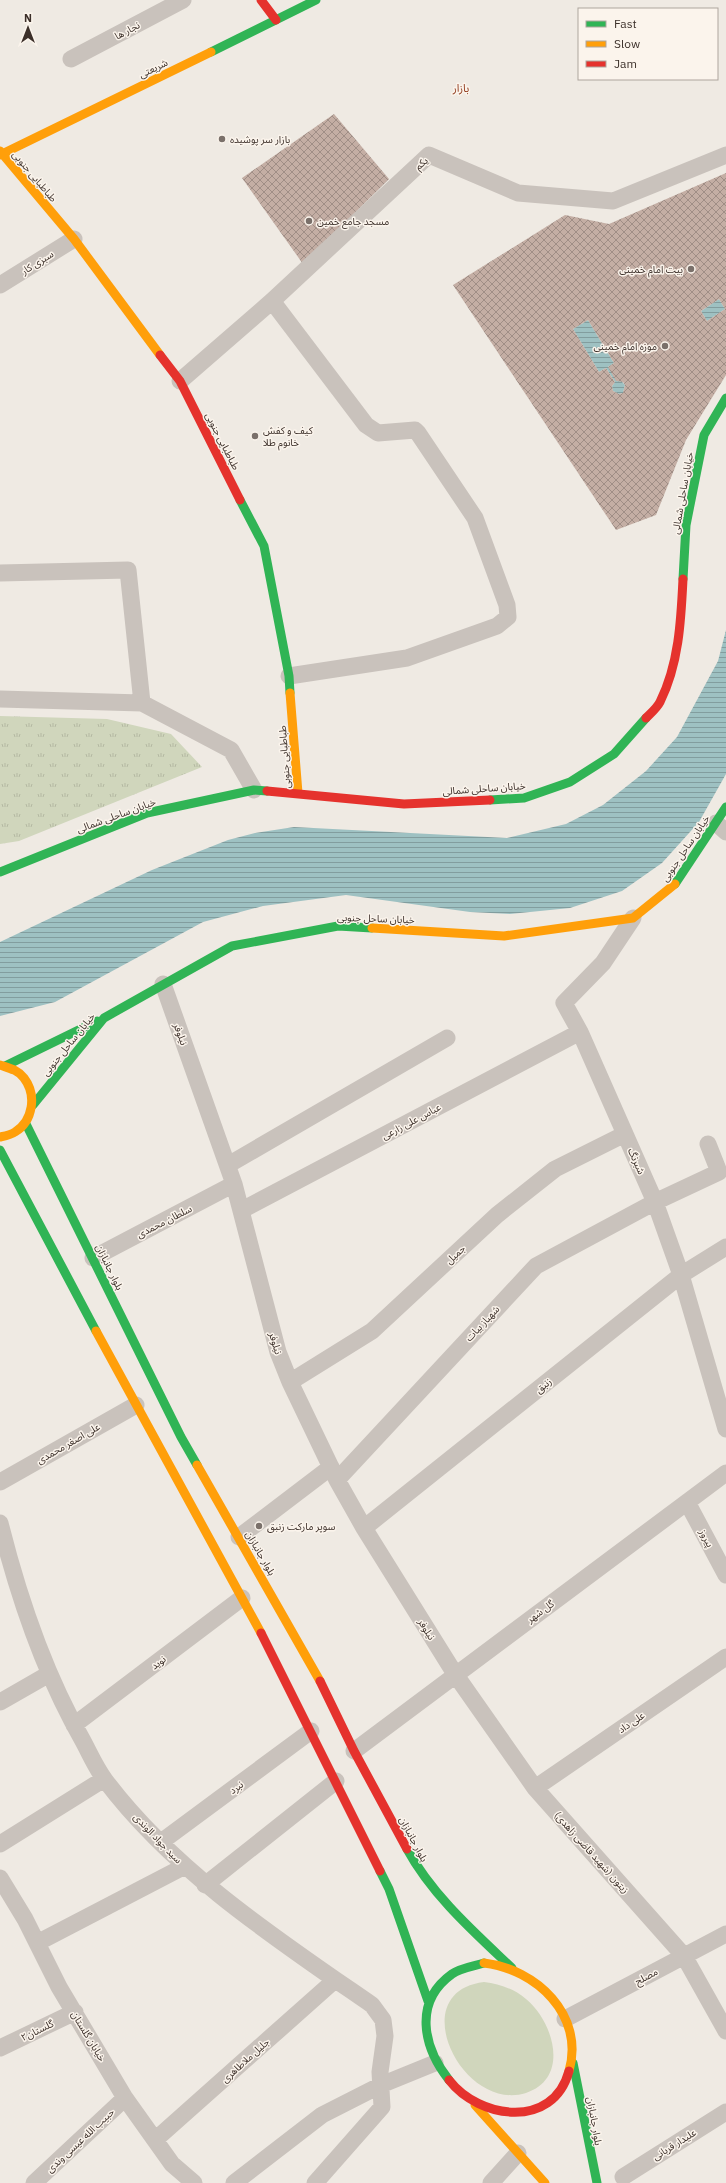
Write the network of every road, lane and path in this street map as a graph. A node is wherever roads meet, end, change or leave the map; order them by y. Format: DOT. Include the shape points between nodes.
graph roads {
  1 [pos="182,0"];
  2 [pos="261,0"];
  3 [pos="316,0"];
  4 [pos="276,20"];
  5 [pos="71,59"];
  6 [pos="1,154"];
  7 [pos="726,155"];
  8 [pos="74,239"];
  9 [pos="0,285"];
  10 [pos="272,301"];
  11 [pos="180,381"];
  12 [pos="726,398"];
  13 [pos="0,573"];
  14 [pos="289,676"];
  15 [pos="0,698"];
  16 [pos="142,703"];
  17 [pos="254,790"];
  18 [pos="298,793"];
  19 [pos="726,807"];
  20 [pos="721,827"];
  21 [pos="43,854"];
  22 [pos="14,855"];
  23 [pos="0,872"];
  24 [pos="633,918"];
  25 [pos="163,984"];
  26 [pos="104,1018"];
  27 [pos="580,1032"];
  28 [pos="447,1038"];
  29 [pos="3,1066"];
  30 [pos="33,1105"];
  31 [pos="26,1124"];
  32 [pos="626,1134"];
  33 [pos="0,1137"];
  34 [pos="708,1144"];
  35 [pos="0,1150"];
  36 [pos="228,1165"];
  37 [pos="234,1184"];
  38 [pos="655,1202"];
  39 [pos="242,1210"];
  40 [pos="726,1247"];
  41 [pos="93,1258"];
  42 [pos="681,1275"];
  43 [pos="290,1382"];
  44 [pos="136,1405"];
  45 [pos="726,1430"];
  46 [pos="726,1473"];
  47 [pos="334,1474"];
  48 [pos="0,1482"];
  49 [pos="687,1502"];
  50 [pos="0,1523"];
  51 [pos="364,1528"];
  52 [pos="239,1537"];
  53 [pos="726,1575"];
  54 [pos="242,1598"];
  55 [pos="726,1657"];
  56 [pos="49,1674"];
  57 [pos="455,1674"];
  58 [pos="0,1702"];
  59 [pos="74,1725"];
  60 [pos="311,1731"];
  61 [pos="354,1750"];
  62 [pos="104,1779"];
  63 [pos="336,1781"];
  64 [pos="535,1788"];
  65 [pos="161,1842"];
  66 [pos="0,1844"];
  67 [pos="185,1866"];
  68 [pos="0,1878"];
  69 [pos="205,1885"];
  70 [pos="726,1934"];
  71 [pos="38,1943"];
  72 [pos="684,1956"];
  73 [pos="512,1968"];
  74 [pos="335,1980"];
  75 [pos="428,2001"];
  76 [pos="75,2012"];
  77 [pos="566,2019"];
  78 [pos="726,2031"];
  79 [pos="0,2048"];
  80 [pos="573,2062"];
  81 [pos="435,2063"];
  82 [pos="381,2085"];
  83 [pos="126,2098"];
  84 [pos="472,2102"];
  85 [pos="726,2112"];
  86 [pos="155,2140"];
  87 [pos="518,2153"];
  88 [pos="623,2176"];
  89 [pos="192,2182"];
  90 [pos="34,2183"];
  91 [pos="234,2183"];
  92 [pos="315,2183"];
  93 [pos="491,2183"];
  94 [pos="545,2183"];
  95 [pos="597,2183"];
  1 -- 5 [label="street, نجار ها"];
  2 -- 4 [label="main road"];
  3 -- 4 [label="main road, شریعتی"];
  4 -- 6 [label="main road, شریعتی"];
  6 -- 8 [label="main road, طباطبایی جنوبی"];
  7 -- 10 [label="street, یکم" via="613,201 518,193 429,155"];
  8 -- 9 [label="street, سبزی کار"];
  8 -- 11 [label="main road, طباطبایی جنوبی"];
  10 -- 11 [label="street, یکم"];
  10 -- 14 [label="street" via="369,428 378,433 415,430 418,434 475,518 507,605 508,617 497,626 407,658"];
  11 -- 14 [label="main road, طباطبایی جنوبی" via="264,546"];
  12 -- 18 [label="main road, خیابان ساحلی شمالی" via="704,435 686,525 681,626 674,664 660,703 614,754 570,782 524,798 404,804"];
  13 -- 16 [label="street" via="128,570"];
  14 -- 18 [label="main road, طباطبایی جنوبی"];
  15 -- 16 [label="street"];
  16 -- 17 [label="street" via="231,750"];
  17 -- 18 [label="main road, خیابان ساحلی شمالی"];
  17 -- 21 [label="main road, خیابان ساحلی شمالی" via="147,813"];
  19 -- 20 [label="main road, خیابان ساحل جنوبی"];
  20 -- 24 [label="main road, خیابان ساحل جنوبی" via="672,888"];
  21 -- 22 [label="main road"];
  21 -- 23 [label="main road, خیابان ساحلی شمالی"];
  24 -- 25 [label="main road, خیابان ساحل جنوبی" via="504,936 338,926 232,946"];
  24 -- 27 [label="street, شبرنگ" via="602,963 564,1003"];
  25 -- 26 [label="main road, خیابان ساحل جنوبی"];
  25 -- 36 [label="street, نیلوفر"];
  26 -- 29 [label="main road"];
  26 -- 30 [label="main road, خیابان ساحل جنوبی"];
  27 -- 32 [label="street, شبرنگ"];
  27 -- 39 [label="street, عباس علی زارعی"];
  28 -- 36 [label="street"];
  29 -- 30 [label="main road" via="23,1076 29,1085"];
  30 -- 31 [label="main road"];
  31 -- 33 [label="main road" via="17,1132"];
  31 -- 41 [label="main road, بلوار جانبازان"];
  32 -- 38 [label="street, شبرنگ"];
  32 -- 43 [label="street, جمیل" via="555,1169 497,1215 372,1331"];
  34 -- 38 [label="street, شهباز بیات" via="720,1172"];
  35 -- 44 [label="main road"];
  36 -- 37 [label="street, نیلوفر"];
  37 -- 39 [label="street, نیلوفر"];
  37 -- 41 [label="street, سلطان محمدی"];
  38 -- 42 [label="street, شبرنگ"];
  38 -- 47 [label="street, شهباز بیات" via="536,1266"];
  39 -- 43 [label="street, نیلوفر" via="269,1321"];
  40 -- 42 [label="street, زنبق"];
  41 -- 52 [label="main road, بلوار جانبازان" via="181,1437"];
  42 -- 45 [label="street, شبرنگ"];
  42 -- 51 [label="street, زنبق"];
  43 -- 47 [label="street, نیلوفر"];
  44 -- 48 [label="street, علی اصغر محمدی"];
  44 -- 54 [label="main road"];
  46 -- 49 [label="street, گل شهر"];
  47 -- 51 [label="street, نیلوفر"];
  47 -- 52 [label="street, شهباز بیات"];
  49 -- 53 [label="street, پیروز"];
  49 -- 57 [label="street, گل شهر"];
  50 -- 56 [label="street, سید جواد الوندی" via="15,1582"];
  51 -- 57 [label="street, نیلوفر"];
  52 -- 61 [label="main road, بلوار جانبازان" via="312,1664"];
  54 -- 59 [label="street, نوید"];
  54 -- 60 [label="main road" via="274,1655"];
  55 -- 64 [label="street, علی داد"];
  56 -- 58 [label="street"];
  56 -- 59 [label="street, سید جواد الوندی"];
  57 -- 61 [label="street, گل شهر"];
  57 -- 64 [label="street, زیتون (شهید قاضی زاهدی)"];
  59 -- 62 [label="street, سید جواد الوندی"];
  60 -- 63 [label="main road"];
  60 -- 65 [label="street, نبرد"];
  61 -- 73 [label="main road, بلوار جانبازان" via="419,1872 474,1932"];
  62 -- 65 [label="street, سید جواد الوندی"];
  62 -- 66 [label="street"];
  63 -- 69 [label="street"];
  63 -- 75 [label="main road" via="389,1889"];
  64 -- 72 [label="street, زیتون (شهید قاضی زاهدی)"];
  65 -- 67 [label="street, سید جواد الوندی"];
  67 -- 69 [label="street, سید جواد الوندی"];
  67 -- 71 [label="street"];
  68 -- 71 [label="street, خیابان گلستان"];
  69 -- 74 [label="street, سید جواد الوندی"];
  70 -- 72 [label="street, مصلح"];
  71 -- 76 [label="street, خیابان گلستان"];
  72 -- 77 [label="street, مصلح"];
  72 -- 78 [label="street, زیتون (شهید قاضی زاهدی)"];
  73 -- 75 [label="main road" via="484,1963 456,1970 444,1978"];
  73 -- 77 [label="main road" via="538,1984"];
  74 -- 82 [label="street, سید جواد الوندی" via="372,2005 384,2020"];
  74 -- 86 [label="street, جلیل ملاطاهری"];
  75 -- 81 [label="main road" via="425,2030"];
  76 -- 79 [label="street, گلستان۲"];
  76 -- 83 [label="street, خیابان گلستان"];
  77 -- 80 [label="main road" via="573,2047"];
  80 -- 84 [label="main road" via="570,2076 563,2088 554,2099 542,2107 529,2112 500,2113"];
  80 -- 95 [label="main road, بلوار جانبازان"];
  81 -- 82 [label="street"];
  81 -- 84 [label="main road" via="449,2083"];
  82 -- 91 [label="street" via="322,2115"];
  82 -- 92 [label="street, سید جواد الوندی" via="382,2107"];
  83 -- 86 [label="street, خیابان گلستان"];
  83 -- 90 [label="street, حبیب الله عیسی وندی"];
  84 -- 87 [label="main road"];
  85 -- 88 [label="street, علیدار قربانی"];
  86 -- 89 [label="street, خیابان گلستان" via="172,2164"];
  87 -- 93 [label="street"];
  87 -- 94 [label="main road"];
}
